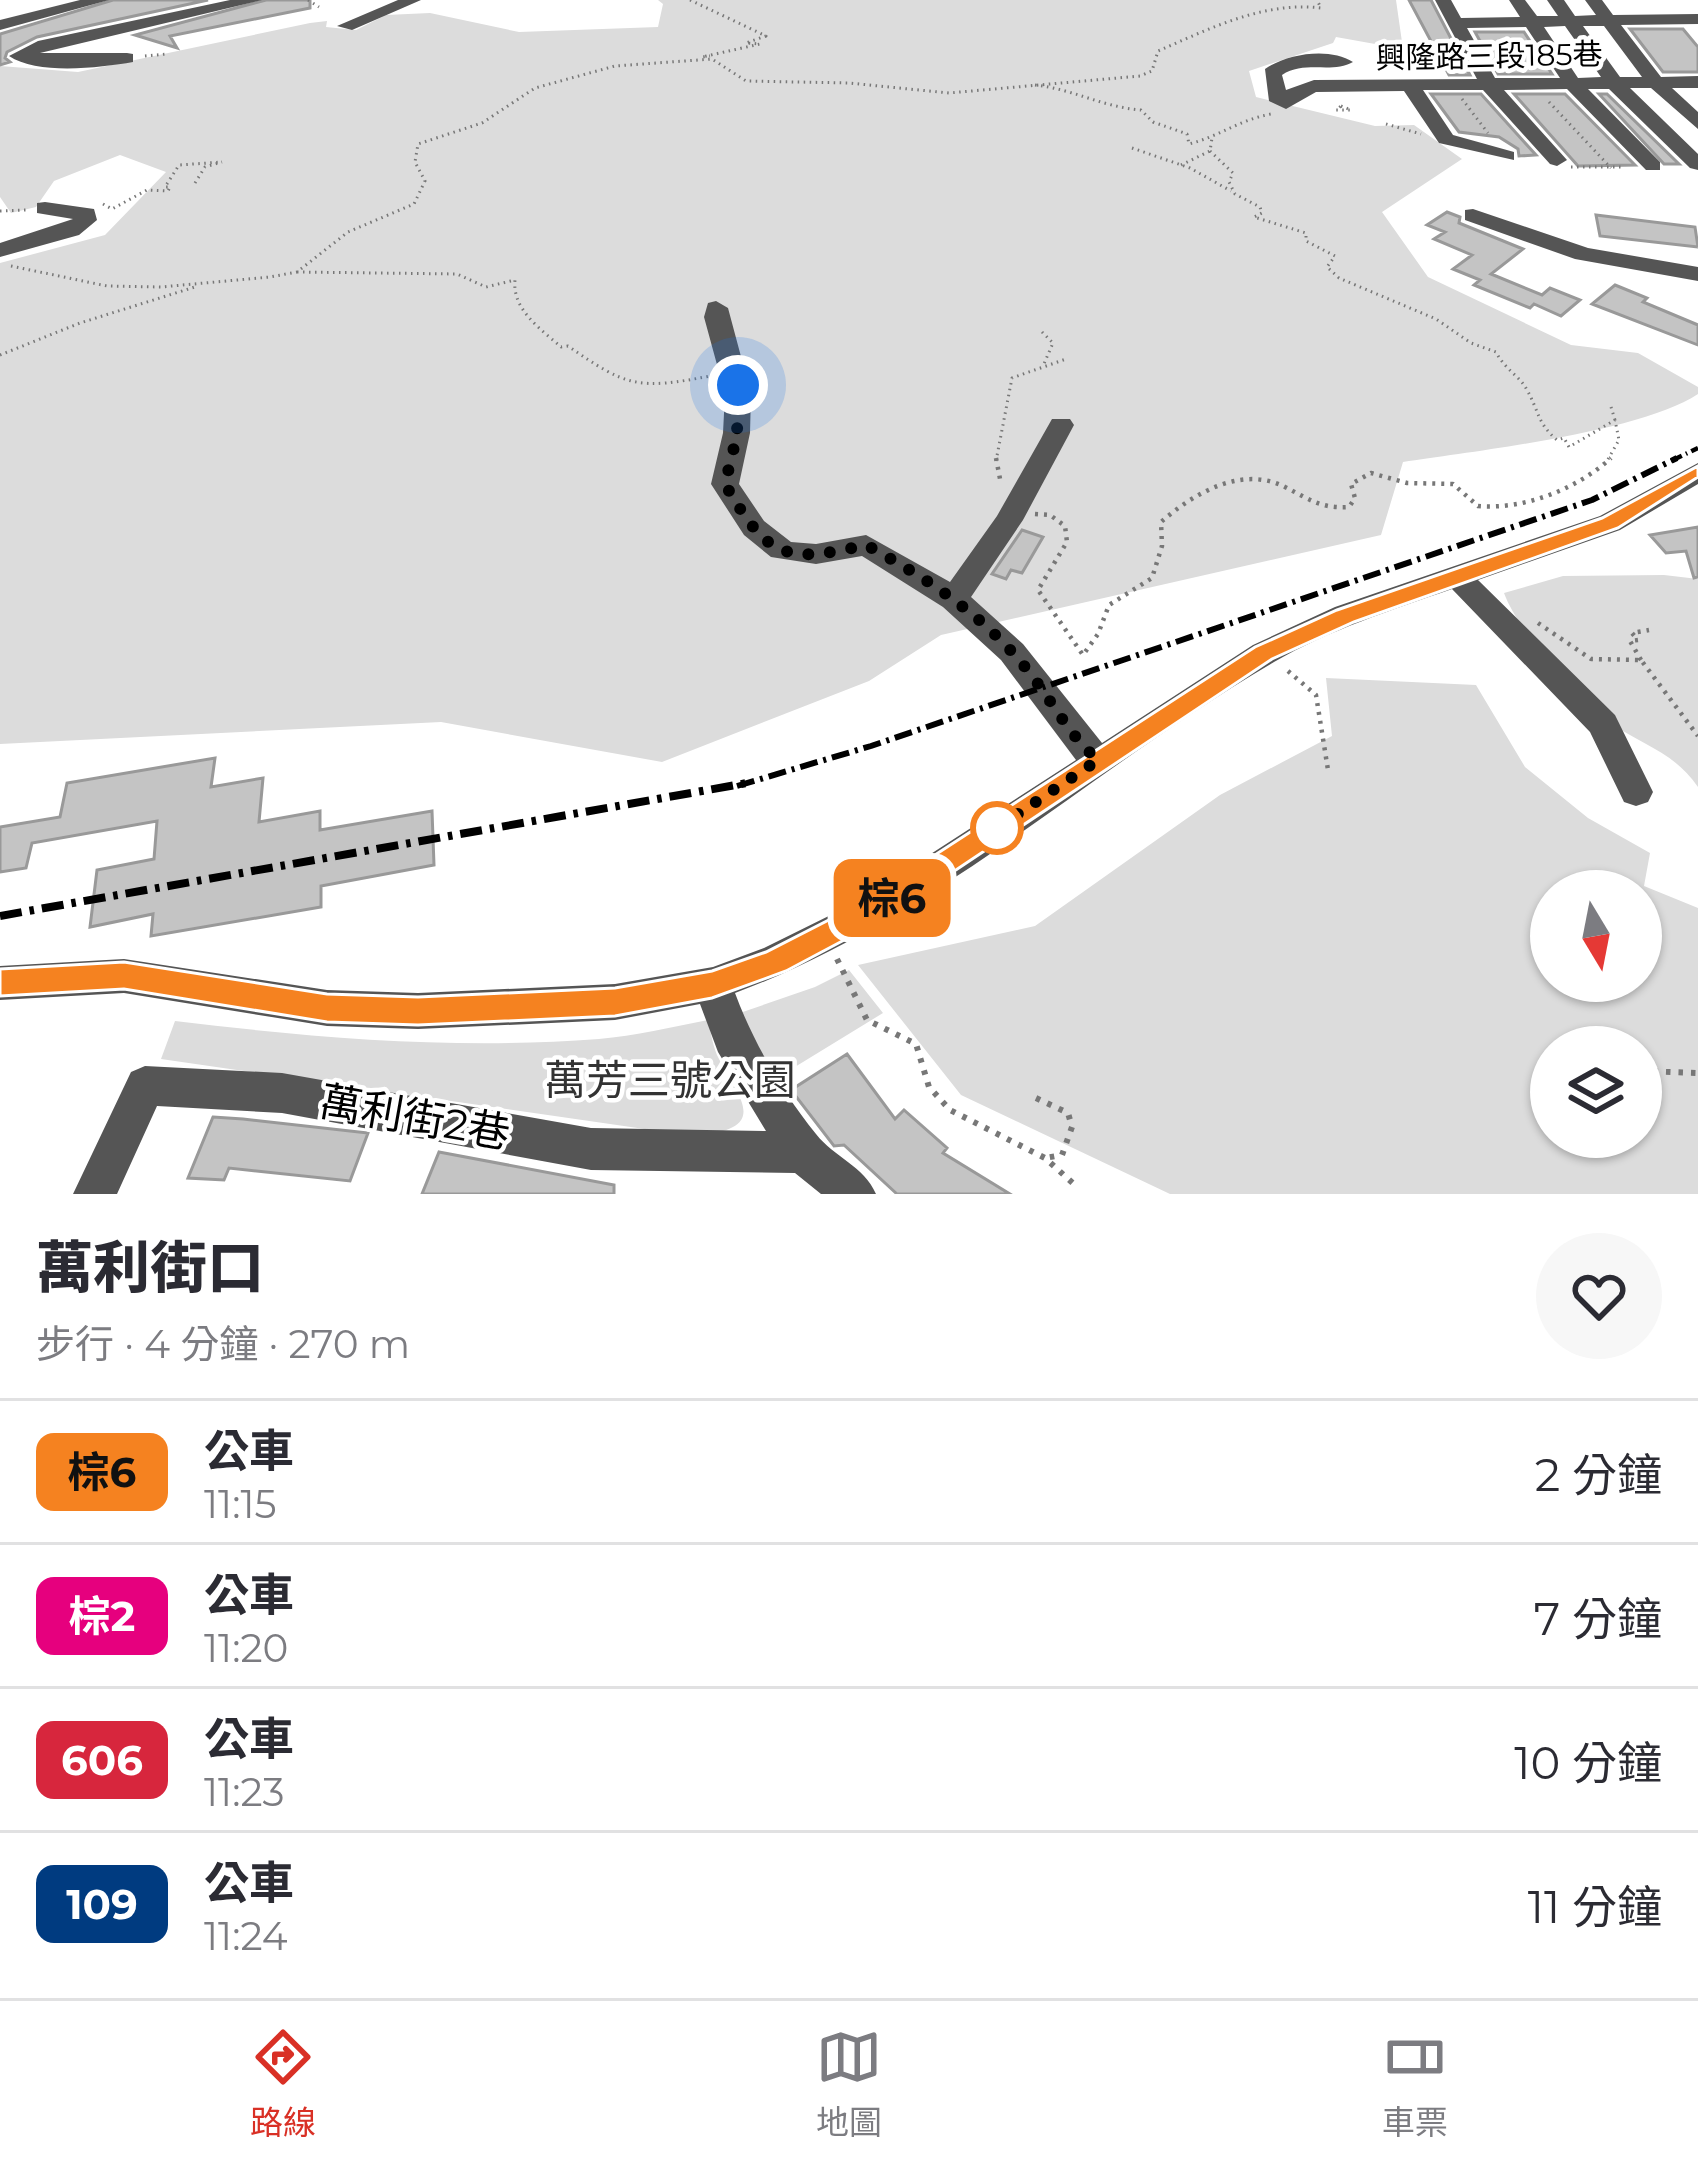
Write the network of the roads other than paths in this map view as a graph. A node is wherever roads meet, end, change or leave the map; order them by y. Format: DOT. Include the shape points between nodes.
graph roads {
  1 [pos="101,0"];
  2 [pos="254,0"];
  3 [pos="413,0"];
  4 [pos="1443,0"];
  5 [pos="1517,0"];
  6 [pos="1555,0"];
  7 [pos="1593,0"];
  8 [pos="1667,0"];
  9 [pos="1690,20"];
  10 [pos="1609,21"];
  11 [pos="1571,22"];
  12 [pos="1457,23"];
  13 [pos="1532,23"];
  14 [pos="0,25"];
  15 [pos="346,26"];
  16 [pos="1698,36"];
  17 [pos="9,55"];
  18 [pos="127,58"];
  19 [pos="1344,62"];
  20 [pos="1698,82"];
  21 [pos="1656,83"];
  22 [pos="1616,84"];
  23 [pos="1574,85"];
  24 [pos="1490,86"];
  25 [pos="1411,87"];
  26 [pos="1698,123"];
  27 [pos="1507,156"];
  28 [pos="1557,163"];
  29 [pos="1697,164"];
  30 [pos="1653,166"];
  31 [pos="56,207"];
  32 [pos="1473,215"];
  33 [pos="0,250"];
  34 [pos="1698,274"];
  35 [pos="716,308"];
  36 [pos="1061,425"];
  37 [pos="1698,472"];
  38 [pos="1467,587"];
  39 [pos="956,598"];
  40 [pos="1098,760"];
  41 [pos="1636,792"];
  42 [pos="0,983"];
  43 [pos="712,984"];
  44 [pos="803,1152"];
  45 [pos="94,1194"];
  46 [pos="854,1194"];
  1 -- 14 [label="street"];
  2 -- 17 [label="street"];
  3 -- 15 [label="street"];
  4 -- 12 [label="street"];
  5 -- 13 [label="street"];
  6 -- 11 [label="street"];
  7 -- 10 [label="street"];
  8 -- 9 [label="street"];
  9 -- 10 [label="street"];
  9 -- 16 [label="street"];
  10 -- 11 [label="street"];
  10 -- 21 [label="street"];
  11 -- 13 [label="street"];
  11 -- 22 [label="street"];
  12 -- 13 [label="street"];
  12 -- 24 [label="street"];
  13 -- 23 [label="street"];
  17 -- 18 [label="street"];
  19 -- 25 [label="street, 興隆路三段185巷" via="1278,66 1272,73 1281,107 1314,86"];
  20 -- 21 [label="street, 興隆路三段185巷"];
  21 -- 22 [label="street, 興隆路三段185巷"];
  21 -- 26 [label="street"];
  22 -- 23 [label="street, 興隆路三段185巷"];
  22 -- 29 [label="street"];
  23 -- 24 [label="street, 興隆路三段185巷"];
  23 -- 30 [label="street"];
  24 -- 25 [label="street, 興隆路三段185巷"];
  24 -- 28 [label="street"];
  25 -- 27 [label="street" via="1446,140"];
  31 -- 33 [label="street" via="86,220"];
  32 -- 34 [label="street" via="1583,254"];
  35 -- 39 [label="street" via="738,385 725,484 752,530 776,549 811,558 866,545"];
  36 -- 39 [label="street"];
  37 -- 38 [label="street" via="1610,523"];
  38 -- 40 [label="street" via="1346,616 1264,653"];
  38 -- 41 [label="street" via="1603,724"];
  39 -- 40 [label="street" via="1028,671 1073,739"];
  40 -- 43 [label="street" via="826,938"];
  42 -- 43 [label="street" via="124,976 327,1008 418,1011 615,1002"];
  43 -- 44 [label="street" via="732,1040"];
  44 -- 45 [label="street, 萬利街2巷" via="591,1149 282,1093 145,1086"];
  44 -- 46 [label="street"];
}
